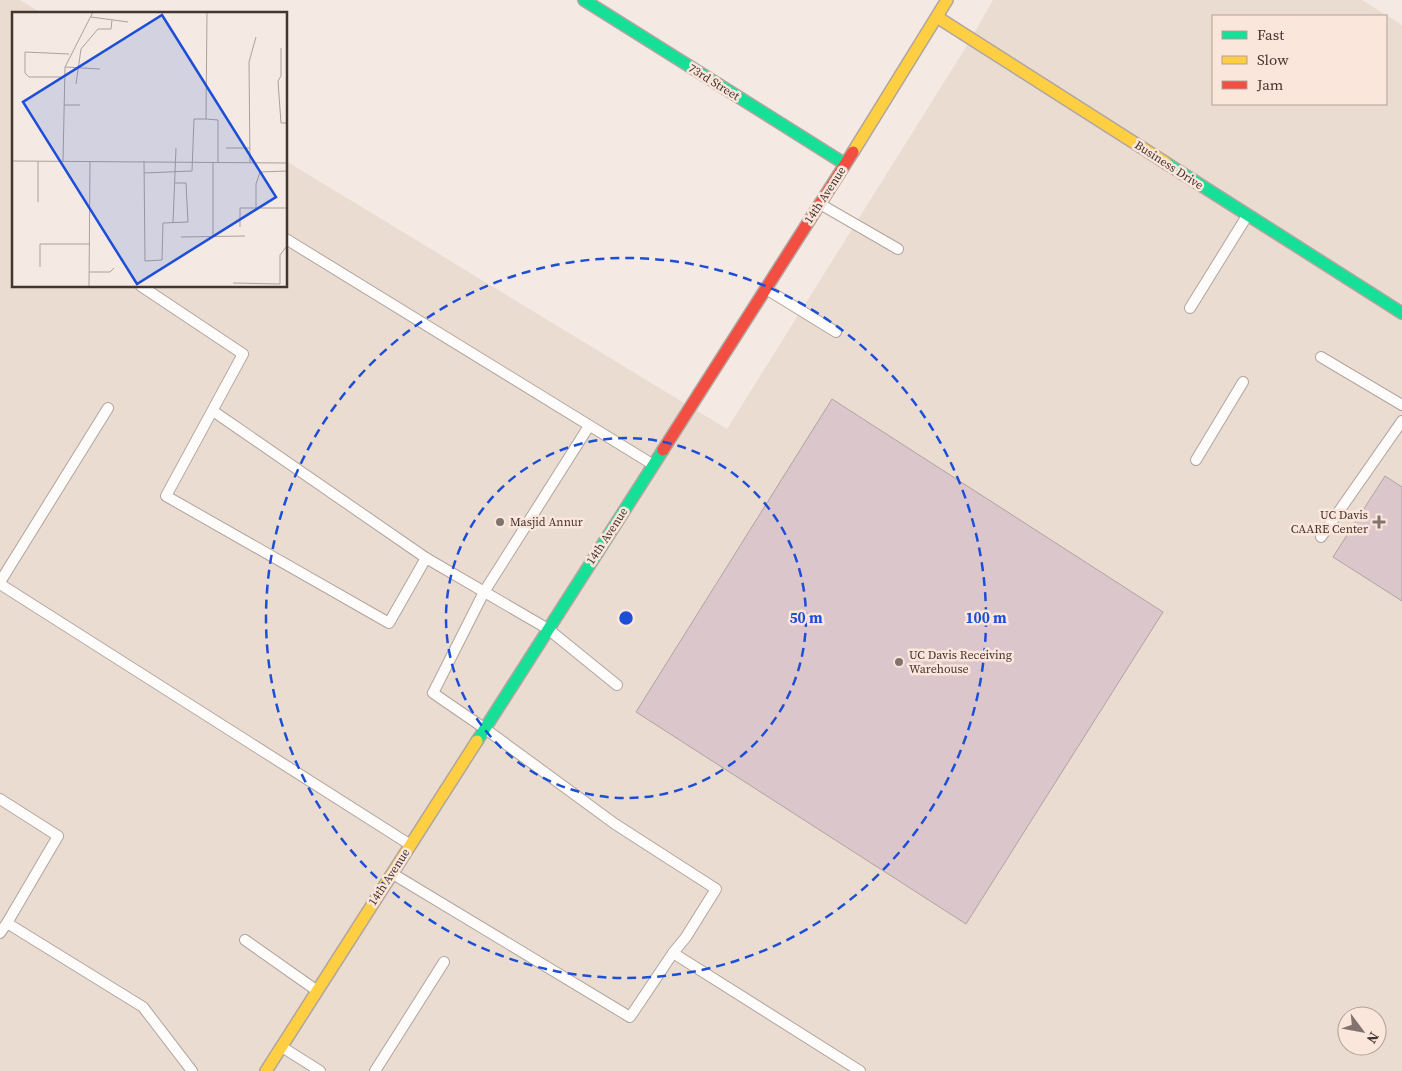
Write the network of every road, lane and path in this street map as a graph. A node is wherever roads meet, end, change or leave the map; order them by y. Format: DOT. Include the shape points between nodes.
graph roads {
  1 [pos="584,0"];
  2 [pos="947,0"];
  3 [pos="937,17"];
  4 [pos="845,164"];
  5 [pos="820,204"];
  6 [pos="1248,215"];
  7 [pos="288,240"];
  8 [pos="898,249"];
  9 [pos="144,288"];
  10 [pos="765,289"];
  11 [pos="1190,308"];
  12 [pos="1402,312"];
  13 [pos="836,332"];
  14 [pos="1320,357"];
  15 [pos="1243,382"];
  16 [pos="1402,405"];
  17 [pos="108,408"];
  18 [pos="213,411"];
  19 [pos="1402,421"];
  20 [pos="589,426"];
  21 [pos="1196,460"];
  22 [pos="653,465"];
  23 [pos="1321,537"];
  24 [pos="426,558"];
  25 [pos="0,583"];
  26 [pos="484,592"];
  27 [pos="548,629"];
  28 [pos="617,685"];
  29 [pos="484,728"];
  30 [pos="0,799"];
  31 [pos="410,844"];
  32 [pos="392,873"];
  33 [pos="7,922"];
  34 [pos="0,933"];
  35 [pos="245,940"];
  36 [pos="674,954"];
  37 [pos="444,962"];
  38 [pos="317,991"];
  39 [pos="281,1047"];
  40 [pos="192,1071"];
  41 [pos="266,1071"];
  42 [pos="320,1071"];
  43 [pos="375,1071"];
  44 [pos="860,1071"];
  1 -- 4 [label="main road, 73rd Street"];
  2 -- 3 [label="main road, 14th Avenue"];
  3 -- 4 [label="main road, 14th Avenue"];
  3 -- 6 [label="main road, Business Drive"];
  4 -- 5 [label="main road, 14th Avenue"];
  5 -- 8 [label="lane"];
  5 -- 10 [label="main road, 14th Avenue"];
  6 -- 11 [label="lane"];
  6 -- 12 [label="main road, Business Drive"];
  7 -- 20 [label="lane"];
  9 -- 18 [label="lane" via="244,354"];
  10 -- 13 [label="lane"];
  10 -- 22 [label="main road, 14th Avenue"];
  14 -- 16 [label="lane"];
  15 -- 21 [label="lane"];
  17 -- 25 [label="lane"];
  18 -- 24 [label="lane"];
  18 -- 24 [label="lane" via="166,496 389,623"];
  19 -- 23 [label="lane"];
  20 -- 22 [label="lane"];
  20 -- 26 [label="lane"];
  22 -- 27 [label="main road, 14th Avenue"];
  24 -- 26 [label="lane"];
  25 -- 31 [label="lane"];
  26 -- 27 [label="lane"];
  26 -- 29 [label="lane" via="433,693"];
  27 -- 28 [label="lane"];
  27 -- 29 [label="main road, 14th Avenue"];
  29 -- 31 [label="main road, 14th Avenue"];
  29 -- 36 [label="lane" via="615,824 716,889"];
  30 -- 33 [label="lane" via="58,836"];
  31 -- 32 [label="main road, 14th Avenue"];
  32 -- 36 [label="lane" via="630,1017"];
  32 -- 38 [label="main road, 14th Avenue"];
  33 -- 34 [label="lane"];
  33 -- 40 [label="lane" via="143,1007"];
  35 -- 38 [label="lane"];
  36 -- 44 [label="lane"];
  37 -- 43 [label="lane"];
  38 -- 39 [label="main road, 14th Avenue"];
  39 -- 41 [label="main road, 14th Avenue"];
  39 -- 42 [label="lane"];
}
